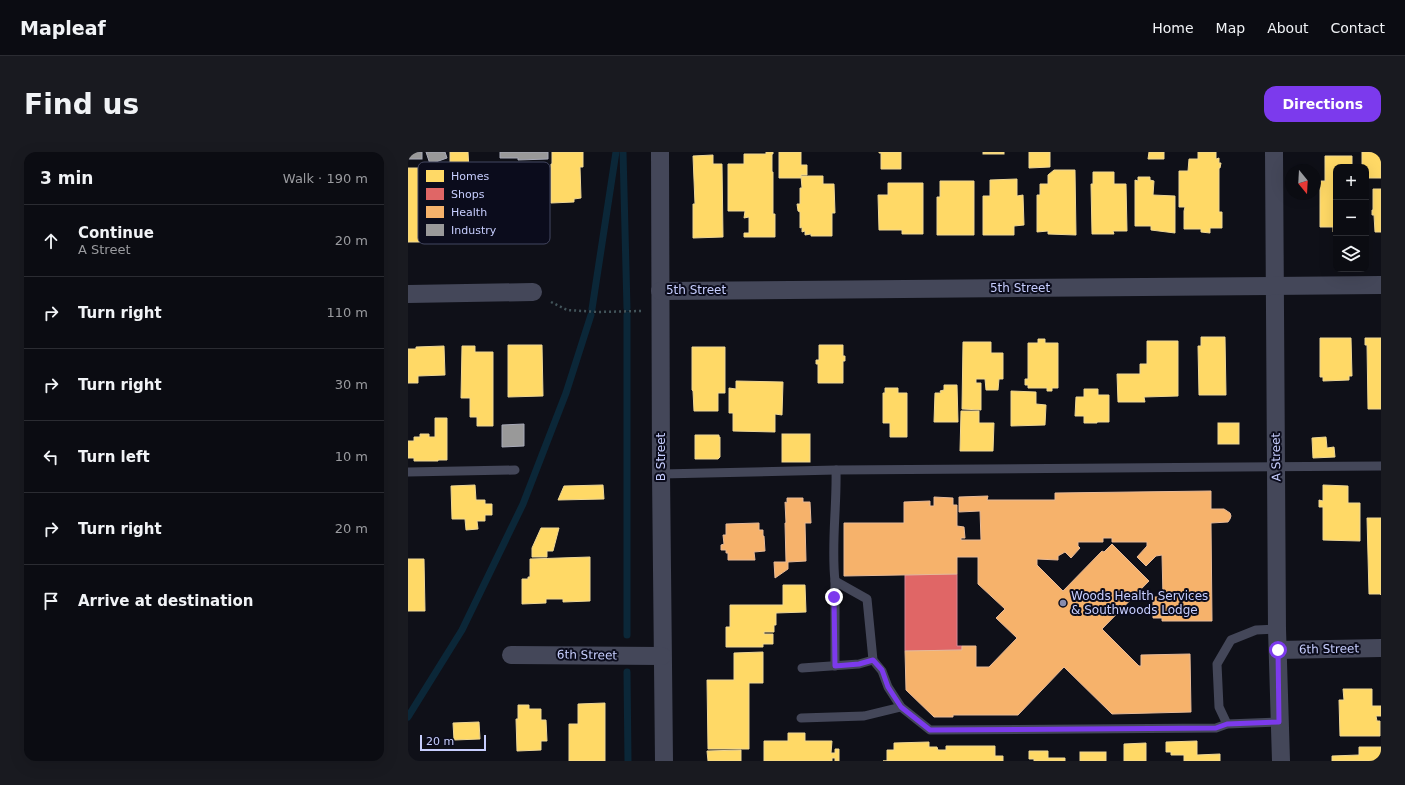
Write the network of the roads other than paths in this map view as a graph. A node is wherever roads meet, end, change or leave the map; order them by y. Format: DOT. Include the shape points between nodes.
graph roads {
  1 [pos="660,152"];
  2 [pos="1274,152"];
  3 [pos="1381,285"];
  4 [pos="1274,286"];
  5 [pos="660,291"];
  6 [pos="533,292"];
  7 [pos="408,294"];
  8 [pos="1381,466"];
  9 [pos="1277,467"];
  10 [pos="515,470"];
  11 [pos="836,470"];
  12 [pos="408,472"];
  13 [pos="661,474"];
  14 [pos="835,581"];
  15 [pos="1277,629"];
  16 [pos="1381,648"];
  17 [pos="1278,650"];
  18 [pos="511,655"];
  19 [pos="662,656"];
  20 [pos="873,660"];
  21 [pos="835,666"];
  22 [pos="802,668"];
  23 [pos="901,707"];
  24 [pos="800,718"];
  25 [pos="1279,722"];
  26 [pos="1227,724"];
  27 [pos="664,761"];
  28 [pos="1281,761"];
  1 -- 5 [label="street, B Street"];
  2 -- 4 [label="street, A Street"];
  3 -- 4 [label="street, 5th Street"];
  4 -- 5 [label="street, 5th Street"];
  4 -- 9 [label="street, A Street"];
  5 -- 13 [label="street, B Street"];
  6 -- 7 [label="street"];
  8 -- 9 [label="lane"];
  9 -- 11 [label="lane"];
  9 -- 15 [label="street, A Street"];
  10 -- 12 [label="lane"];
  11 -- 13 [label="lane"];
  11 -- 14 [label="lane"];
  13 -- 19 [label="street, B Street"];
  14 -- 20 [label="lane" via="867,599"];
  14 -- 21 [label="lane"];
  15 -- 17 [label="street, A Street"];
  15 -- 26 [label="lane" via="1256,630 1231,640 1217,664 1219,707"];
  16 -- 17 [label="street, 6th Street"];
  17 -- 25 [label="street, A Street"];
  18 -- 19 [label="street, 6th Street"];
  19 -- 27 [label="street, B Street"];
  20 -- 21 [label="lane"];
  20 -- 23 [label="lane" via="882,670 888,687"];
  21 -- 22 [label="lane"];
  23 -- 24 [label="lane" via="864,716"];
  23 -- 26 [label="lane" via="930,730 1216,728"];
  25 -- 26 [label="lane"];
  25 -- 28 [label="street, A Street"];
}
